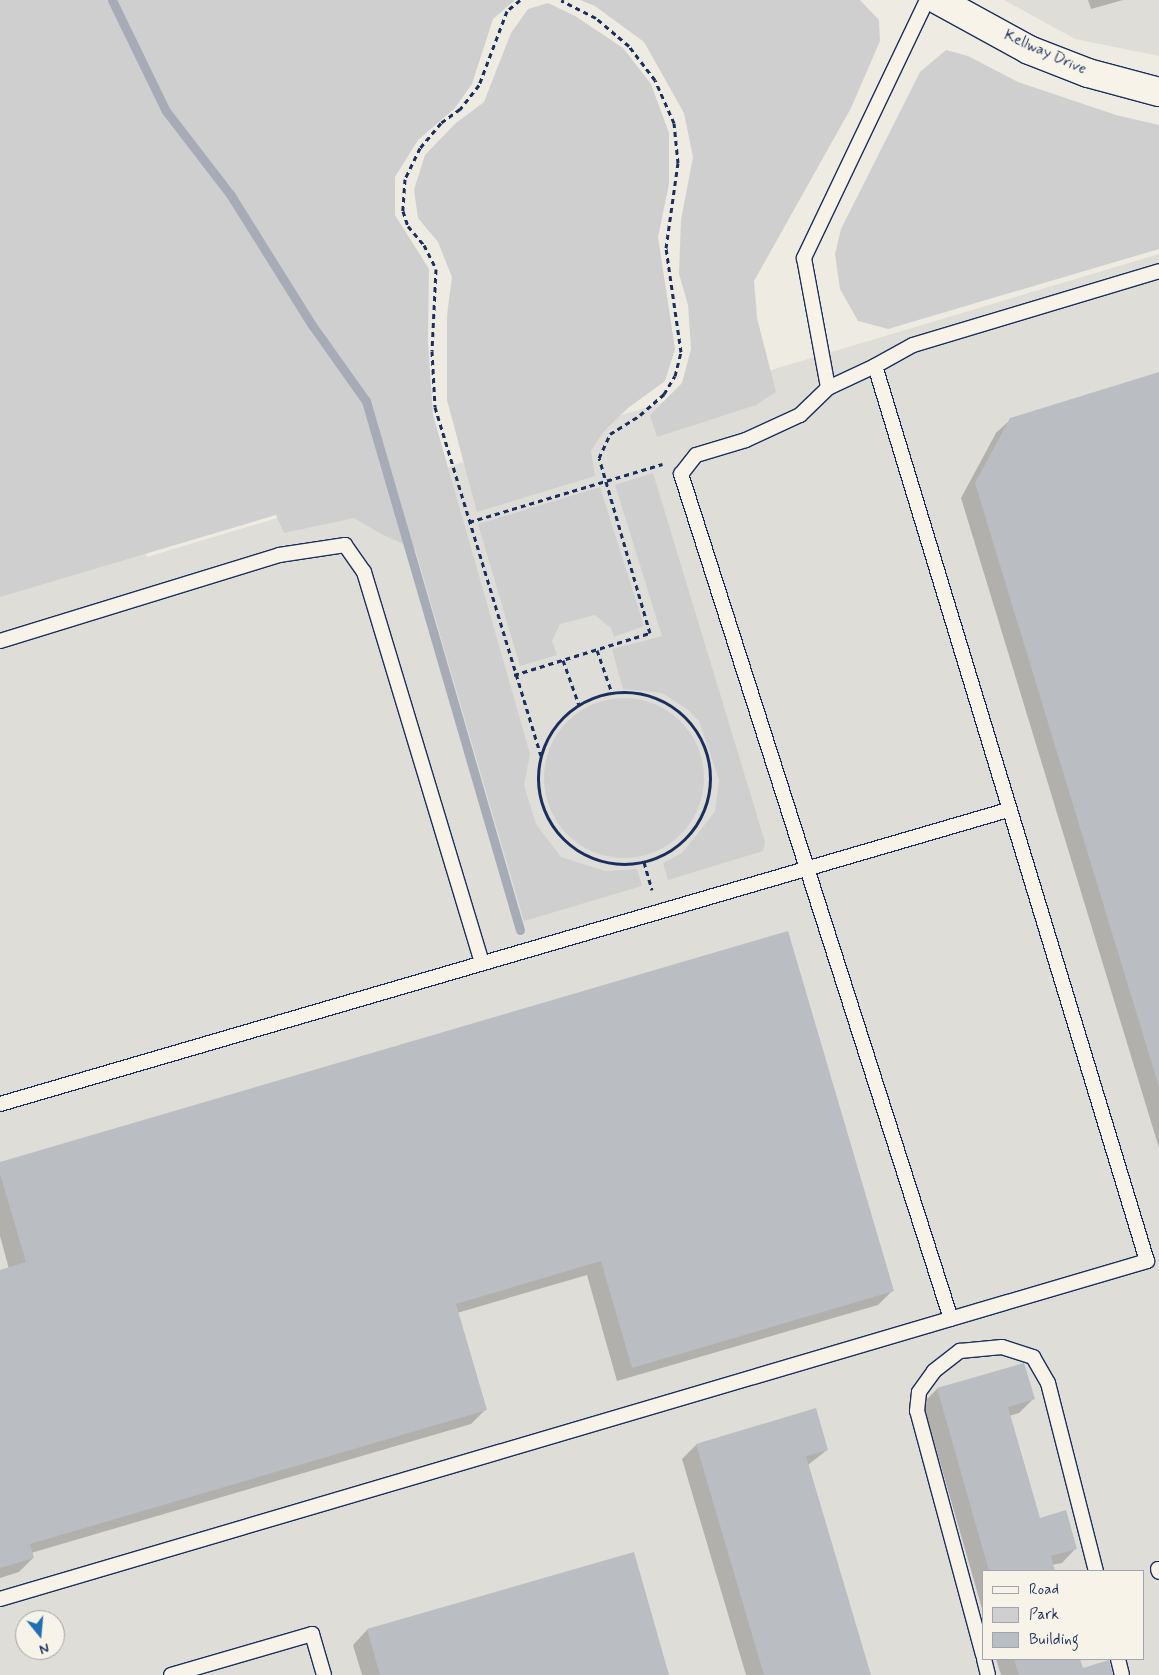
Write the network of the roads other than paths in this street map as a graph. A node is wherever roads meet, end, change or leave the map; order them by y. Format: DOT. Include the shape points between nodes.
graph roads {
  1 [pos="927,0"];
  2 [pos="938,0"];
  3 [pos="1159,92"];
  4 [pos="1159,271"];
  5 [pos="876,366"];
  6 [pos="828,388"];
  7 [pos="0,641"];
  8 [pos="1008,810"];
  9 [pos="806,870"];
  10 [pos="482,964"];
  11 [pos="0,1104"];
  12 [pos="1153,1259"];
  13 [pos="951,1319"];
  14 [pos="1096,1570"];
  15 [pos="0,1600"];
  16 [pos="982,1651"];
  17 [pos="984,1660"];
  18 [pos="1118,1660"];
  19 [pos="171,1675"];
  20 [pos="324,1675"];
  21 [pos="988,1675"];
  22 [pos="1122,1675"];
  1 -- 6 [label="lane" via="804,258"];
  2 -- 3 [label="street, Kellway Drive" via="1029,50 1088,73"];
  4 -- 5 [label="lane" via="913,345"];
  5 -- 6 [label="lane"];
  5 -- 8 [label="lane"];
  6 -- 9 [label="lane" via="800,415 746,440 696,455 681,474"];
  7 -- 10 [label="lane" via="279,556 345,544 364,572"];
  8 -- 9 [label="lane"];
  8 -- 12 [label="lane"];
  9 -- 10 [label="lane"];
  9 -- 13 [label="lane"];
  10 -- 11 [label="lane"];
  12 -- 13 [label="lane"];
  13 -- 15 [label="lane"];
  14 -- 16 [label="lane" via="1048,1383 1033,1356 1002,1347 960,1351 934,1371 919,1392 917,1411"];
  17 -- 21 [label="lane"];
  18 -- 22 [label="lane"];
  19 -- 20 [label="lane" via="312,1634"];
}
